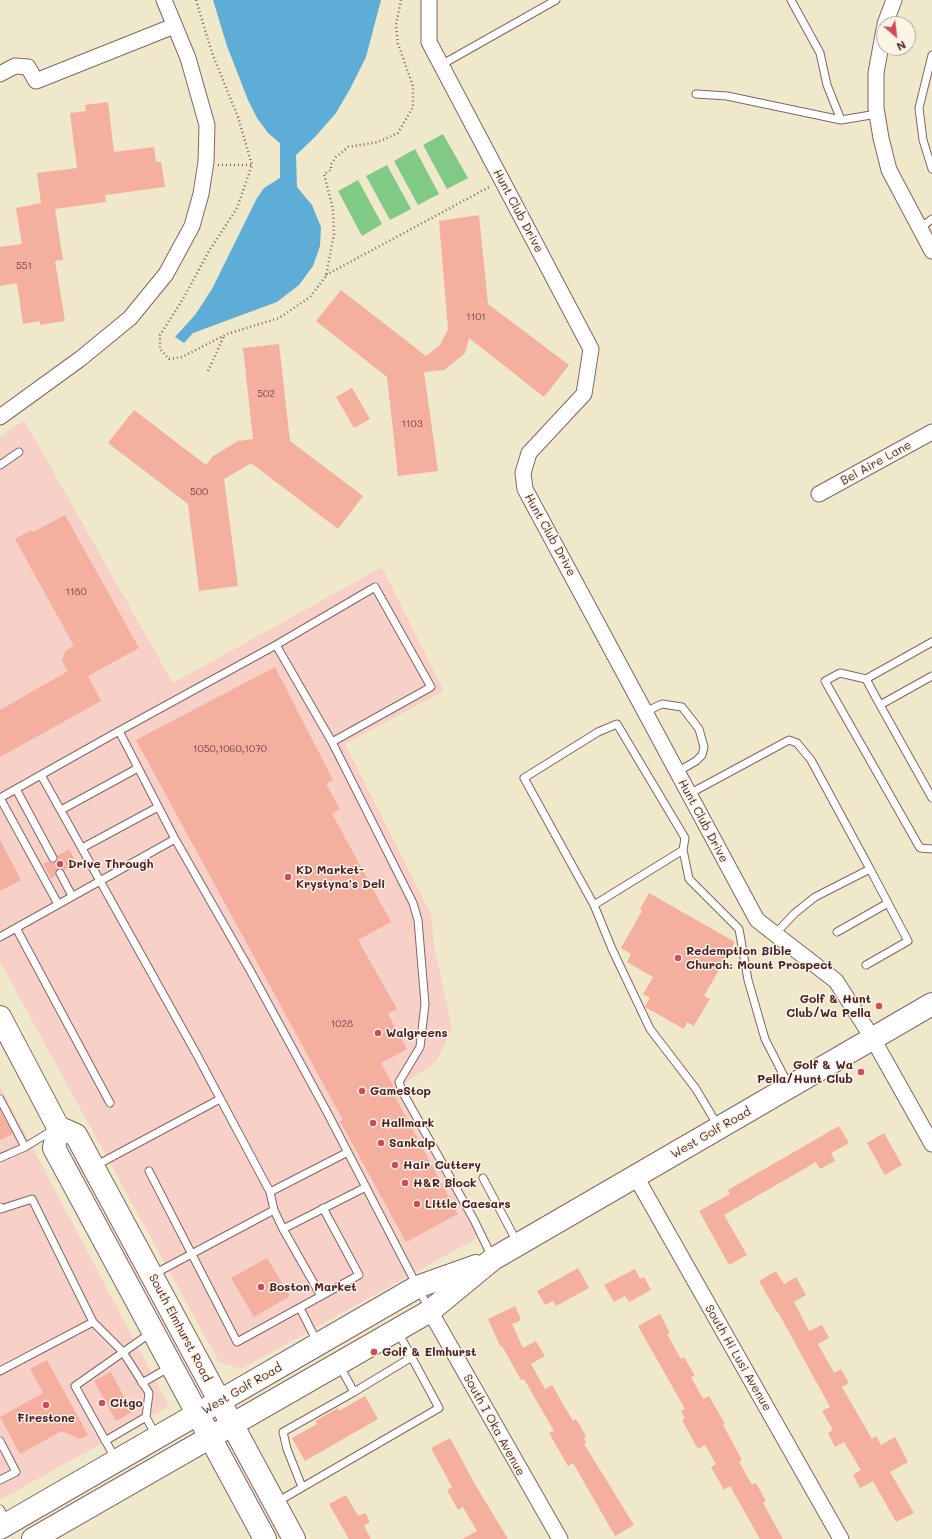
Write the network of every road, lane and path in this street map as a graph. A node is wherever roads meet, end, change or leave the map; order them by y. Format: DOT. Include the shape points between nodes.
graph roads {
  1 [pos="164,0"];
  2 [pos="196,0"];
  3 [pos="401,0"];
  4 [pos="556,0"];
  5 [pos="790,0"];
  6 [pos="894,0"];
  7 [pos="432,2"];
  8 [pos="888,16"];
  9 [pos="174,26"];
  10 [pos="932,55"];
  11 [pos="879,56"];
  12 [pos="441,65"];
  13 [pos="0,74"];
  14 [pos="696,94"];
  15 [pos="877,114"];
  16 [pos="841,120"];
  17 [pos="205,165"];
  18 [pos="252,165"];
  19 [pos="932,169"];
  20 [pos="502,180"];
  21 [pos="926,224"];
  22 [pos="932,251"];
  23 [pos="326,276"];
  24 [pos="224,336"];
  25 [pos="208,371"];
  26 [pos="0,416"];
  27 [pos="932,432"];
  28 [pos="19,452"];
  29 [pos="0,465"];
  30 [pos="819,494"];
  31 [pos="932,642"];
  32 [pos="276,645"];
  33 [pos="932,676"];
  34 [pos="866,679"];
  35 [pos="880,705"];
  36 [pos="645,712"];
  37 [pos="119,731"];
  38 [pos="332,742"];
  39 [pos="138,768"];
  40 [pos="677,772"];
  41 [pos="41,774"];
  42 [pos="16,789"];
  43 [pos="689,794"];
  44 [pos="0,798"];
  45 [pos="932,798"];
  46 [pos="158,807"];
  47 [pos="62,810"];
  48 [pos="175,839"];
  49 [pos="82,848"];
  50 [pos="932,849"];
  51 [pos="683,850"];
  52 [pos="53,858"];
  53 [pos="870,869"];
  54 [pos="60,873"];
  55 [pos="100,880"];
  56 [pos="72,896"];
  57 [pos="888,903"];
  58 [pos="58,904"];
  59 [pos="594,904"];
  60 [pos="16,928"];
  61 [pos="837,932"];
  62 [pos="775,934"];
  63 [pos="0,937"];
  64 [pos="866,965"];
  65 [pos="932,1004"];
  66 [pos="0,1017"];
  67 [pos="873,1039"];
  68 [pos="790,1087"];
  69 [pos="0,1099"];
  70 [pos="220,1099"];
  71 [pos="110,1103"];
  72 [pos="58,1127"];
  73 [pos="719,1128"];
  74 [pos="932,1144"];
  75 [pos="25,1147"];
  76 [pos="348,1152"];
  77 [pos="0,1158"];
  78 [pos="93,1167"];
  79 [pos="149,1171"];
  80 [pos="636,1176"];
  81 [pos="483,1178"];
  82 [pos="366,1187"];
  83 [pos="270,1192"];
  84 [pos="0,1207"];
  85 [pos="323,1208"];
  86 [pos="274,1210"];
  87 [pos="283,1228"];
  88 [pos="518,1244"];
  89 [pos="192,1253"];
  90 [pos="491,1260"];
  91 [pos="152,1275"];
  92 [pos="417,1287"];
  93 [pos="321,1296"];
  94 [pos="300,1308"];
  95 [pos="430,1311"];
  96 [pos="93,1322"];
  97 [pos="397,1330"];
  98 [pos="153,1331"];
  99 [pos="318,1344"];
  100 [pos="123,1352"];
  101 [pos="412,1358"];
  102 [pos="338,1363"];
  103 [pos="172,1366"];
  104 [pos="0,1372"];
  105 [pos="142,1383"];
  106 [pos="354,1392"];
  107 [pos="220,1401"];
  108 [pos="198,1414"];
  109 [pos="146,1417"];
  110 [pos="232,1424"];
  111 [pos="210,1436"];
  112 [pos="157,1438"];
  113 [pos="0,1441"];
  114 [pos="105,1441"];
  115 [pos="116,1461"];
  116 [pos="0,1480"];
  117 [pos="302,1487"];
  118 [pos="275,1503"];
  119 [pos="3,1520"];
  120 [pos="33,1539"];
  121 [pos="265,1539"];
  122 [pos="294,1539"];
  123 [pos="560,1539"];
  124 [pos="841,1539"];
  1 -- 9 [label="street"];
  2 -- 18 [label="path" via="212,53 238,117"];
  3 -- 23 [label="path" via="396,25 398,44 413,86 413,107 398,133 378,142 348,147 331,164 331,170 324,174 333,210 334,234"];
  4 -- 12 [label="lane"];
  5 -- 16 [label="lane" via="820,53 827,85"];
  6 -- 8 [label="street"];
  7 -- 12 [label="street, Hunt Club Drive" via="429,42"];
  9 -- 13 [label="street" via="36,81 28,67 15,66"];
  9 -- 17 [label="street" via="188,58 207,125"];
  10 -- 19 [label="lane" via="919,108 923,140"];
  11 -- 15 [label="street" via="876,73"];
  12 -- 20 [label="street, Hunt Club Drive"];
  14 -- 16 [label="lane" via="727,96"];
  15 -- 16 [label="lane"];
  15 -- 21 [label="street" via="889,170"];
  17 -- 18 [label="path"];
  17 -- 26 [label="street" via="192,226 166,274 130,318 80,359"];
  18 -- 24 [label="path" via="237,208 160,335 160,349 168,358 182,357"];
  20 -- 23 [label="path"];
  20 -- 36 [label="street, Hunt Club Drive" via="591,349 584,394 529,453 523,473 525,489"];
  21 -- 22 [label="street"];
  23 -- 24 [label="path" via="310,297 279,318"];
  24 -- 25 [label="path"];
  27 -- 30 [label="street, Bel Aire Lane"];
  28 -- 29 [label="lane"];
  31 -- 34 [label="lane"];
  32 -- 37 [label="lane"];
  32 -- 38 [label="lane"];
  32 -- 38 [label="lane" via="375,587 431,686"];
  33 -- 35 [label="lane"];
  34 -- 35 [label="lane"];
  34 -- 50 [label="lane" via="840,673 825,681 920,848"];
  35 -- 45 [label="lane"];
  36 -- 40 [label="street, Hunt Club Drive"];
  36 -- 40 [label="lane" via="662,704 682,707 700,729 704,747 702,755"];
  37 -- 39 [label="lane"];
  37 -- 41 [label="lane"];
  38 -- 90 [label="lane" via="413,903 418,920 424,1004 420,1047 399,1082 474,1220"];
  39 -- 46 [label="lane"];
  39 -- 47 [label="lane"];
  40 -- 43 [label="street, Hunt Club Drive"];
  41 -- 42 [label="lane"];
  41 -- 47 [label="lane"];
  42 -- 44 [label="lane"];
  42 -- 52 [label="lane"];
  43 -- 53 [label="lane" via="789,740 798,742 811,760"];
  43 -- 62 [label="street, Hunt Club Drive" via="757,920"];
  44 -- 58 [label="lane"];
  46 -- 48 [label="lane"];
  46 -- 49 [label="lane"];
  47 -- 49 [label="lane"];
  48 -- 55 [label="lane"];
  48 -- 76 [label="lane" via="251,972"];
  49 -- 55 [label="lane"];
  51 -- 59 [label="lane"];
  51 -- 59 [label="lane" via="685,838 617,724 598,732 524,778"];
  51 -- 68 [label="lane" via="689,879 740,929 748,980 765,1040"];
  53 -- 57 [label="lane"];
  53 -- 62 [label="lane" via="815,897"];
  54 -- 56 [label="lane"];
  55 -- 56 [label="lane"];
  55 -- 70 [label="lane"];
  56 -- 58 [label="lane"];
  57 -- 61 [label="lane"];
  57 -- 64 [label="lane" via="908,941"];
  58 -- 60 [label="lane"];
  59 -- 73 [label="lane" via="650,1029 696,1089"];
  60 -- 63 [label="lane"];
  60 -- 71 [label="lane"];
  62 -- 67 [label="street, Hunt Club Drive" via="836,981"];
  65 -- 67 [label="main road, West Golf Road"];
  66 -- 72 [label="main road"];
  67 -- 68 [label="main road, West Golf Road"];
  67 -- 74 [label="street, Hunt Club Drive"];
  68 -- 73 [label="main road, West Golf Road"];
  69 -- 75 [label="lane"];
  70 -- 78 [label="lane"];
  70 -- 83 [label="lane"];
  72 -- 75 [label="lane"];
  72 -- 78 [label="main road, South Elmhurst Road" via="76,1135"];
  72 -- 98 [label="main road, South Elmhurst Road" via="54,1148"];
  73 -- 80 [label="main road, West Golf Road"];
  75 -- 77 [label="lane"];
  76 -- 82 [label="lane"];
  76 -- 83 [label="lane"];
  78 -- 91 [label="main road, South Elmhurst Road"];
  79 -- 89 [label="lane"];
  80 -- 88 [label="main road, West Golf Road"];
  80 -- 124 [label="street, South Hi Lusi Avenue"];
  81 -- 88 [label="lane"];
  82 -- 85 [label="lane"];
  82 -- 92 [label="lane"];
  83 -- 86 [label="lane"];
  84 -- 96 [label="lane" via="1,1209 32,1199"];
  85 -- 87 [label="lane"];
  85 -- 93 [label="lane" via="359,1275"];
  86 -- 87 [label="lane"];
  86 -- 89 [label="lane"];
  87 -- 93 [label="lane"];
  88 -- 90 [label="main road, West Golf Road"];
  89 -- 91 [label="lane"];
  89 -- 94 [label="lane" via="237,1342"];
  90 -- 92 [label="main road, West Golf Road"];
  90 -- 95 [label="main road, West Golf Road"];
  91 -- 107 [label="main road, South Elmhurst Road"];
  92 -- 95 [label="lane"];
  92 -- 99 [label="main road, West Golf Road"];
  93 -- 94 [label="lane"];
  94 -- 99 [label="lane"];
  95 -- 97 [label="main road, West Golf Road"];
  95 -- 123 [label="street, South I Oka Avenue"];
  96 -- 100 [label="lane"];
  96 -- 104 [label="lane"];
  97 -- 101 [label="lane"];
  97 -- 102 [label="main road, West Golf Road"];
  98 -- 100 [label="lane"];
  98 -- 103 [label="main road, South Elmhurst Road"];
  99 -- 107 [label="main road, West Golf Road"];
  100 -- 105 [label="lane"];
  100 -- 114 [label="lane" via="75,1386"];
  101 -- 106 [label="lane"];
  101 -- 117 [label="lane" via="439,1408"];
  102 -- 106 [label="lane"];
  102 -- 110 [label="main road, West Golf Road"];
  103 -- 105 [label="lane"];
  103 -- 108 [label="main road, South Elmhurst Road"];
  105 -- 109 [label="lane" via="149,1393"];
  106 -- 117 [label="lane" via="283,1432"];
  107 -- 108 [label="main road, West Golf Road"];
  107 -- 110 [label="main road, South Elmhurst Road"];
  108 -- 111 [label="main road, South Elmhurst Road"];
  108 -- 112 [label="main road, West Golf Road"];
  109 -- 112 [label="lane"];
  109 -- 114 [label="lane"];
  110 -- 111 [label="main road, West Golf Road"];
  110 -- 118 [label="main road, South Elmhurst Road"];
  111 -- 120 [label="main road, West Golf Road"];
  111 -- 121 [label="main road, South Elmhurst Road"];
  112 -- 115 [label="main road, West Golf Road"];
  113 -- 116 [label="lane" via="16,1472"];
  114 -- 115 [label="lane"];
  115 -- 119 [label="main road, West Golf Road"];
  117 -- 118 [label="lane"];
  118 -- 122 [label="main road, South Elmhurst Road"];
}
